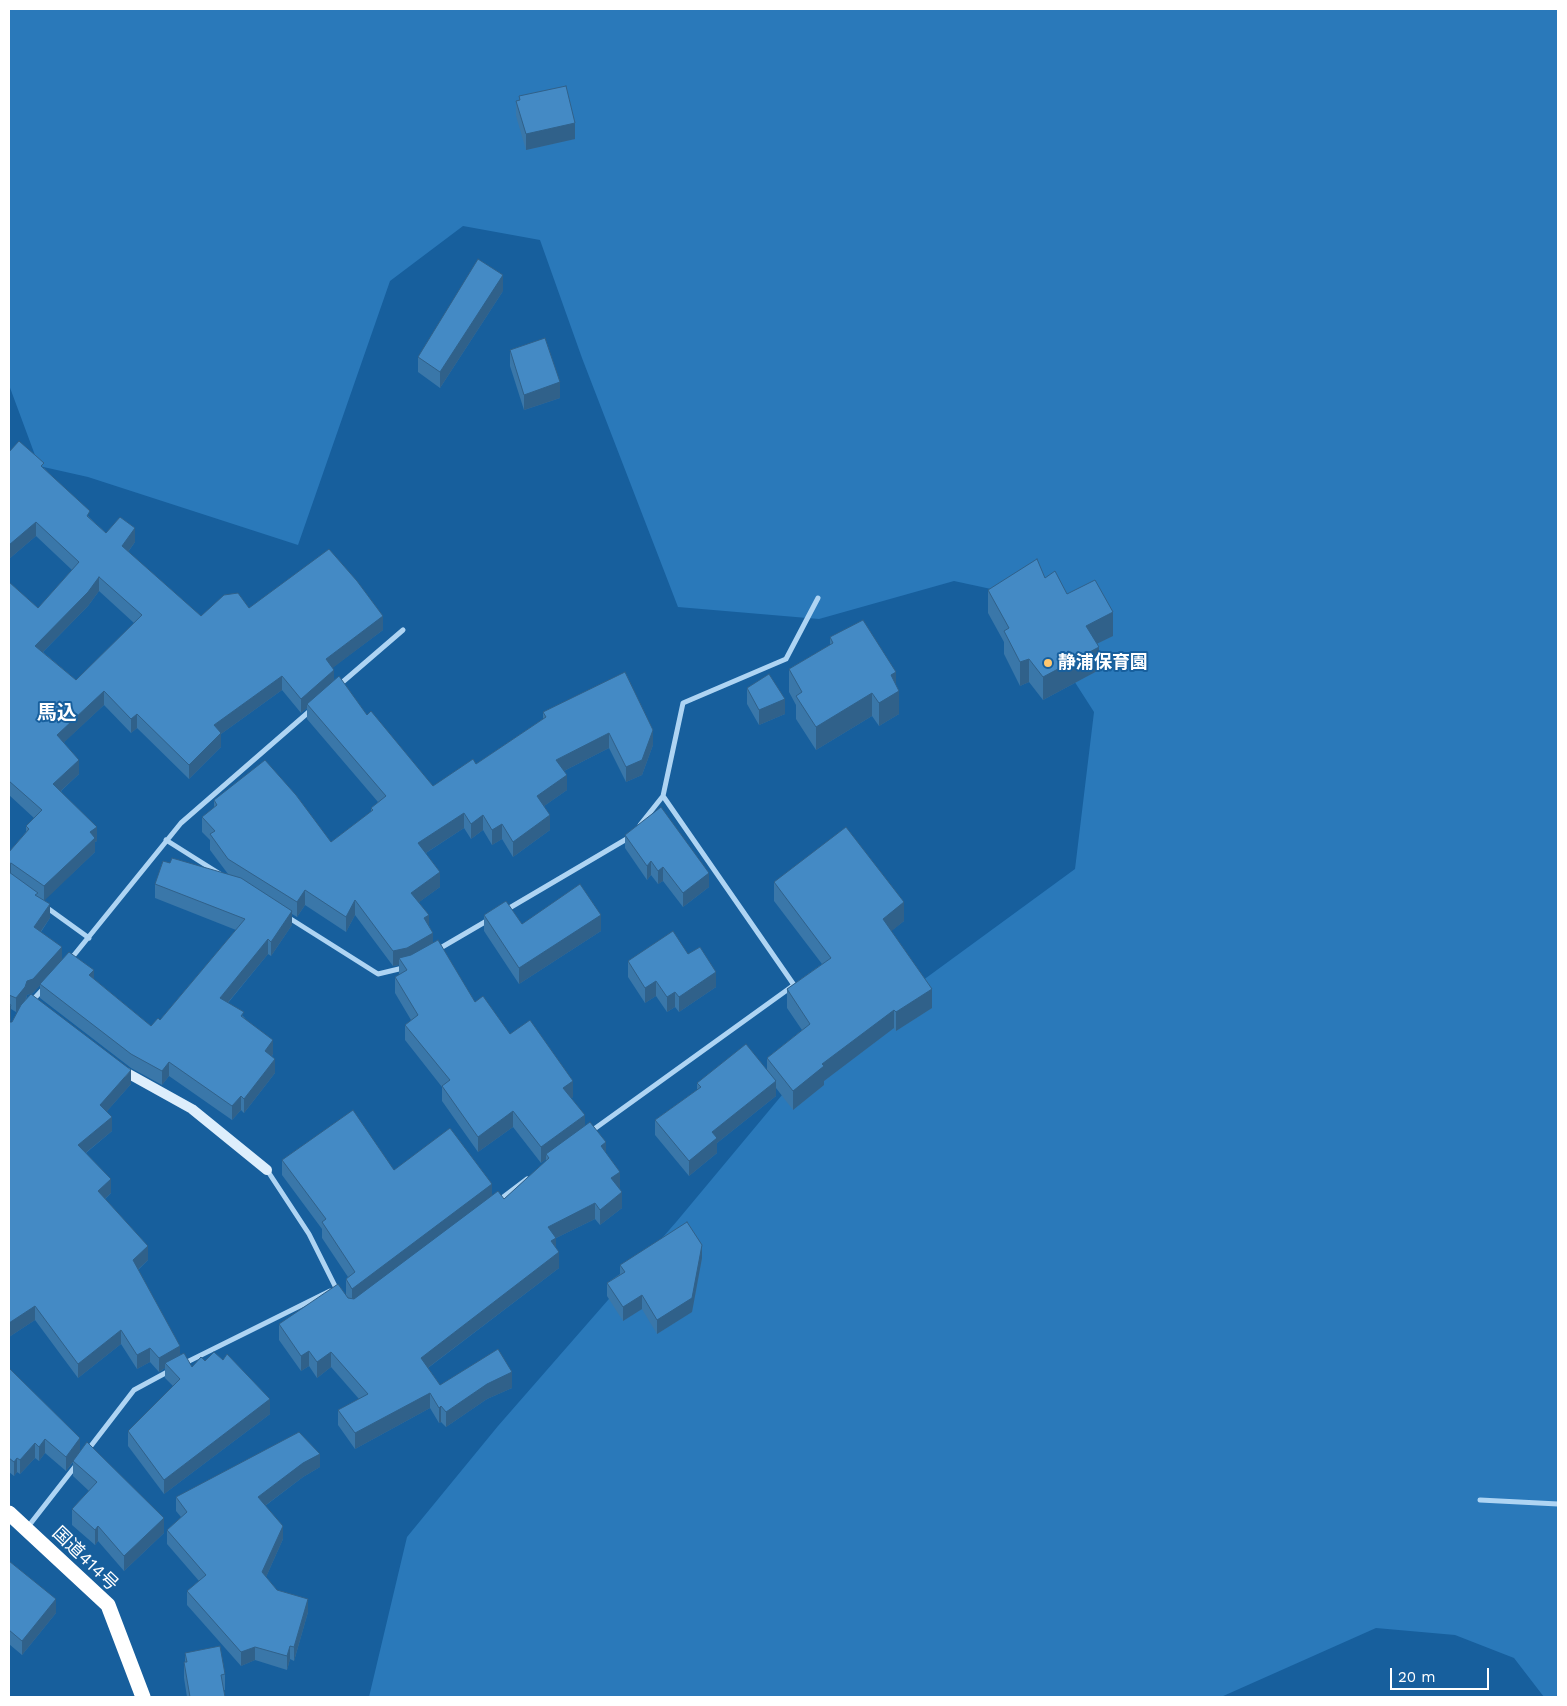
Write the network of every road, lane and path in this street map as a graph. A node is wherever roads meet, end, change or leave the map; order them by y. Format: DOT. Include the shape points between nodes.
graph roads {
  1 [pos="818,598"];
  2 [pos="403,630"];
  3 [pos="336,688"];
  4 [pos="314,707"];
  5 [pos="663,796"];
  6 [pos="166,840"];
  7 [pos="223,876"];
  8 [pos="41,904"];
  9 [pos="503,911"];
  10 [pos="280,912"];
  11 [pos="495,916"];
  12 [pos="89,938"];
  13 [pos="434,952"];
  14 [pos="64,966"];
  15 [pos="409,966"];
  16 [pos="51,980"];
  17 [pos="33,1004"];
  18 [pos="113,1063"];
  19 [pos="584,1137"];
  20 [pos="267,1170"];
  21 [pos="536,1172"];
  22 [pos="490,1207"];
  23 [pos="336,1288"];
  24 [pos="341,1296"];
  25 [pos="1480,1500"];
  26 [pos="1558,1504"];
  27 [pos="9,1513"];
  28 [pos="26,1528"];
  29 [pos="143,1697"];
  1 -- 5 [label="street" via="786,659 683,703"];
  2 -- 3 [label="street"];
  4 -- 6 [label="street" via="181,823"];
  5 -- 9 [label="street" via="632,836"];
  5 -- 19 [label="street" via="794,984"];
  6 -- 7 [label="street"];
  6 -- 12 [label="street"];
  8 -- 12 [label="street"];
  10 -- 15 [label="street" via="378,974"];
  11 -- 13 [label="street"];
  12 -- 14 [label="street"];
  16 -- 17 [label="street"];
  18 -- 20 [label="street" via="192,1109"];
  20 -- 23 [label="street" via="308,1234"];
  21 -- 22 [label="street"];
  23 -- 24 [label="street"];
  23 -- 28 [label="street" via="134,1390"];
  25 -- 26 [label="street"];
  27 -- 28 [label="highway, 国道414号"];
  28 -- 29 [label="highway, 国道414号" via="108,1605"];
}
